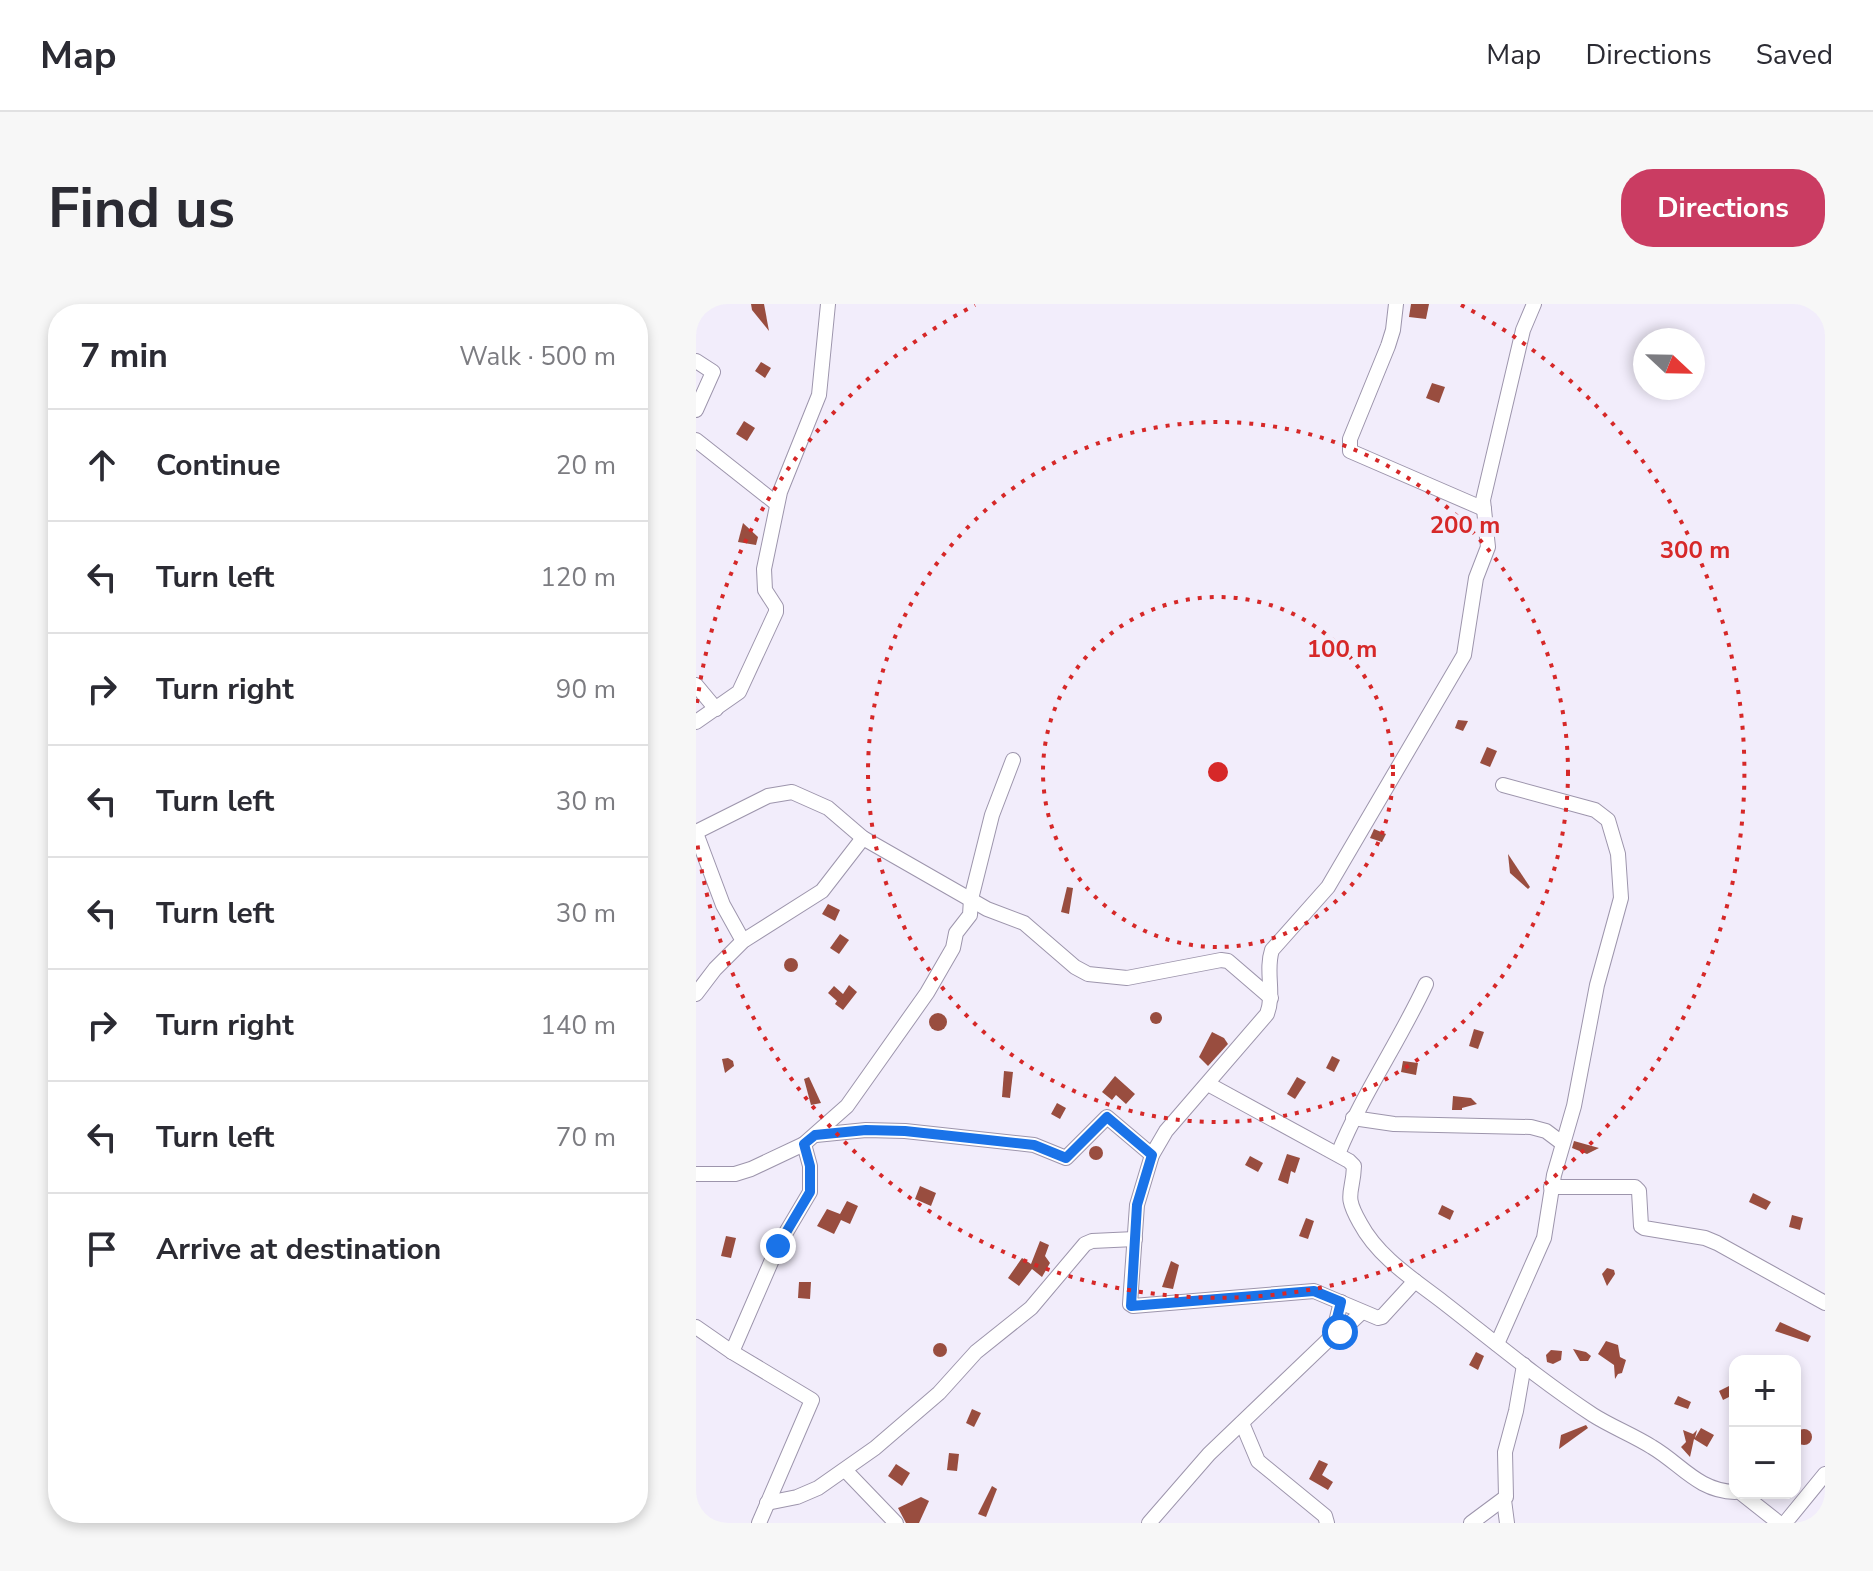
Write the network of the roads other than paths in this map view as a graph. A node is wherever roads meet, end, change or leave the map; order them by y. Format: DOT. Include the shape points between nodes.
graph roads {
  1 [pos="828,304"];
  2 [pos="1396,304"];
  3 [pos="1534,304"];
  4 [pos="696,361"];
  5 [pos="696,410"];
  6 [pos="696,440"];
  7 [pos="777,504"];
  8 [pos="1484,509"];
  9 [pos="696,685"];
  10 [pos="716,709"];
  11 [pos="696,722"];
  12 [pos="1013,760"];
  13 [pos="1503,785"];
  14 [pos="696,833"];
  15 [pos="863,838"];
  16 [pos="970,907"];
  17 [pos="743,941"];
  18 [pos="1426,984"];
  19 [pos="696,994"];
  20 [pos="1271,998"];
  21 [pos="1208,1084"];
  22 [pos="1353,1118"];
  23 [pos="810,1139"];
  24 [pos="1562,1143"];
  25 [pos="1338,1154"];
  26 [pos="1152,1155"];
  27 [pos="696,1174"];
  28 [pos="1551,1187"];
  29 [pos="1135,1239"];
  30 [pos="1415,1281"];
  31 [pos="1341,1302"];
  32 [pos="1825,1303"];
  33 [pos="1362,1312"];
  34 [pos="696,1327"];
  35 [pos="1333,1334"];
  36 [pos="1497,1344"];
  37 [pos="732,1352"];
  38 [pos="1524,1365"];
  39 [pos="1242,1423"];
  40 [pos="846,1471"];
  41 [pos="1825,1474"];
  42 [pos="1729,1491"];
  43 [pos="1749,1499"];
  44 [pos="1504,1500"];
  45 [pos="767,1503"];
  46 [pos="759,1523"];
  47 [pos="896,1523"];
  48 [pos="1149,1523"];
  49 [pos="1327,1523"];
  50 [pos="1471,1523"];
  51 [pos="1507,1523"];
  52 [pos="1779,1523"];
  53 [pos="1785,1523"];
  1 -- 7 [label="street" via="819,395"];
  2 -- 8 [label="street" via="1391,338 1350,439 1350,451"];
  3 -- 8 [label="street" via="1493,452"];
  4 -- 5 [label="street" via="713,372"];
  6 -- 7 [label="street"];
  7 -- 10 [label="street" via="764,569 765,590 776,612 744,685"];
  8 -- 20 [label="street" via="1488,547 1476,578 1464,655 1328,887 1272,950"];
  9 -- 10 [label="street"];
  10 -- 11 [label="street"];
  12 -- 16 [label="street" via="992,815"];
  13 -- 24 [label="street" via="1603,814 1618,854 1621,898"];
  14 -- 15 [label="street" via="768,796 792,792 828,808"];
  14 -- 17 [label="street"];
  15 -- 16 [label="street"];
  15 -- 17 [label="street" via="822,891"];
  16 -- 20 [label="street" via="1024,923 1088,974 1127,978 1221,960"];
  16 -- 23 [label="street" via="919,1006 847,1106"];
  17 -- 19 [label="street"];
  18 -- 22 [label="street"];
  20 -- 21 [label="street" via="1267,1014"];
  21 -- 25 [label="street"];
  21 -- 26 [label="street"];
  22 -- 24 [label="street" via="1531,1127"];
  22 -- 25 [label="street"];
  23 -- 26 [label="street" via="866,1130 905,1131 1034,1145 1066,1158 1107,1117"];
  23 -- 27 [label="street" via="735,1174"];
  23 -- 37 [label="street" via="810,1192 778,1246"];
  24 -- 28 [label="street"];
  25 -- 30 [label="street" via="1354,1166 1348,1195 1359,1222 1378,1249"];
  26 -- 29 [label="street" via="1137,1205"];
  28 -- 32 [label="street" via="1635,1187 1644,1228 1705,1238"];
  28 -- 36 [label="street" via="1544,1238"];
  29 -- 31 [label="street" via="1131,1306 1314,1291"];
  29 -- 40 [label="street" via="1085,1244 1031,1308"];
  30 -- 33 [label="street" via="1382,1317"];
  30 -- 36 [label="street"];
  31 -- 33 [label="street"];
  31 -- 35 [label="street"];
  33 -- 35 [label="street"];
  34 -- 37 [label="street"];
  35 -- 39 [label="street"];
  36 -- 38 [label="street"];
  37 -- 45 [label="street" via="812,1400"];
  38 -- 42 [label="street" via="1592,1414 1659,1451 1687,1475 1709,1488"];
  38 -- 44 [label="street" via="1505,1452"];
  39 -- 48 [label="street"];
  39 -- 49 [label="street" via="1258,1461"];
  40 -- 45 [label="street" via="797,1497"];
  40 -- 47 [label="street"];
  41 -- 53 [label="street"];
  43 -- 52 [label="street"];
  44 -- 50 [label="street"];
  44 -- 51 [label="street"];
  45 -- 46 [label="street"];
}
